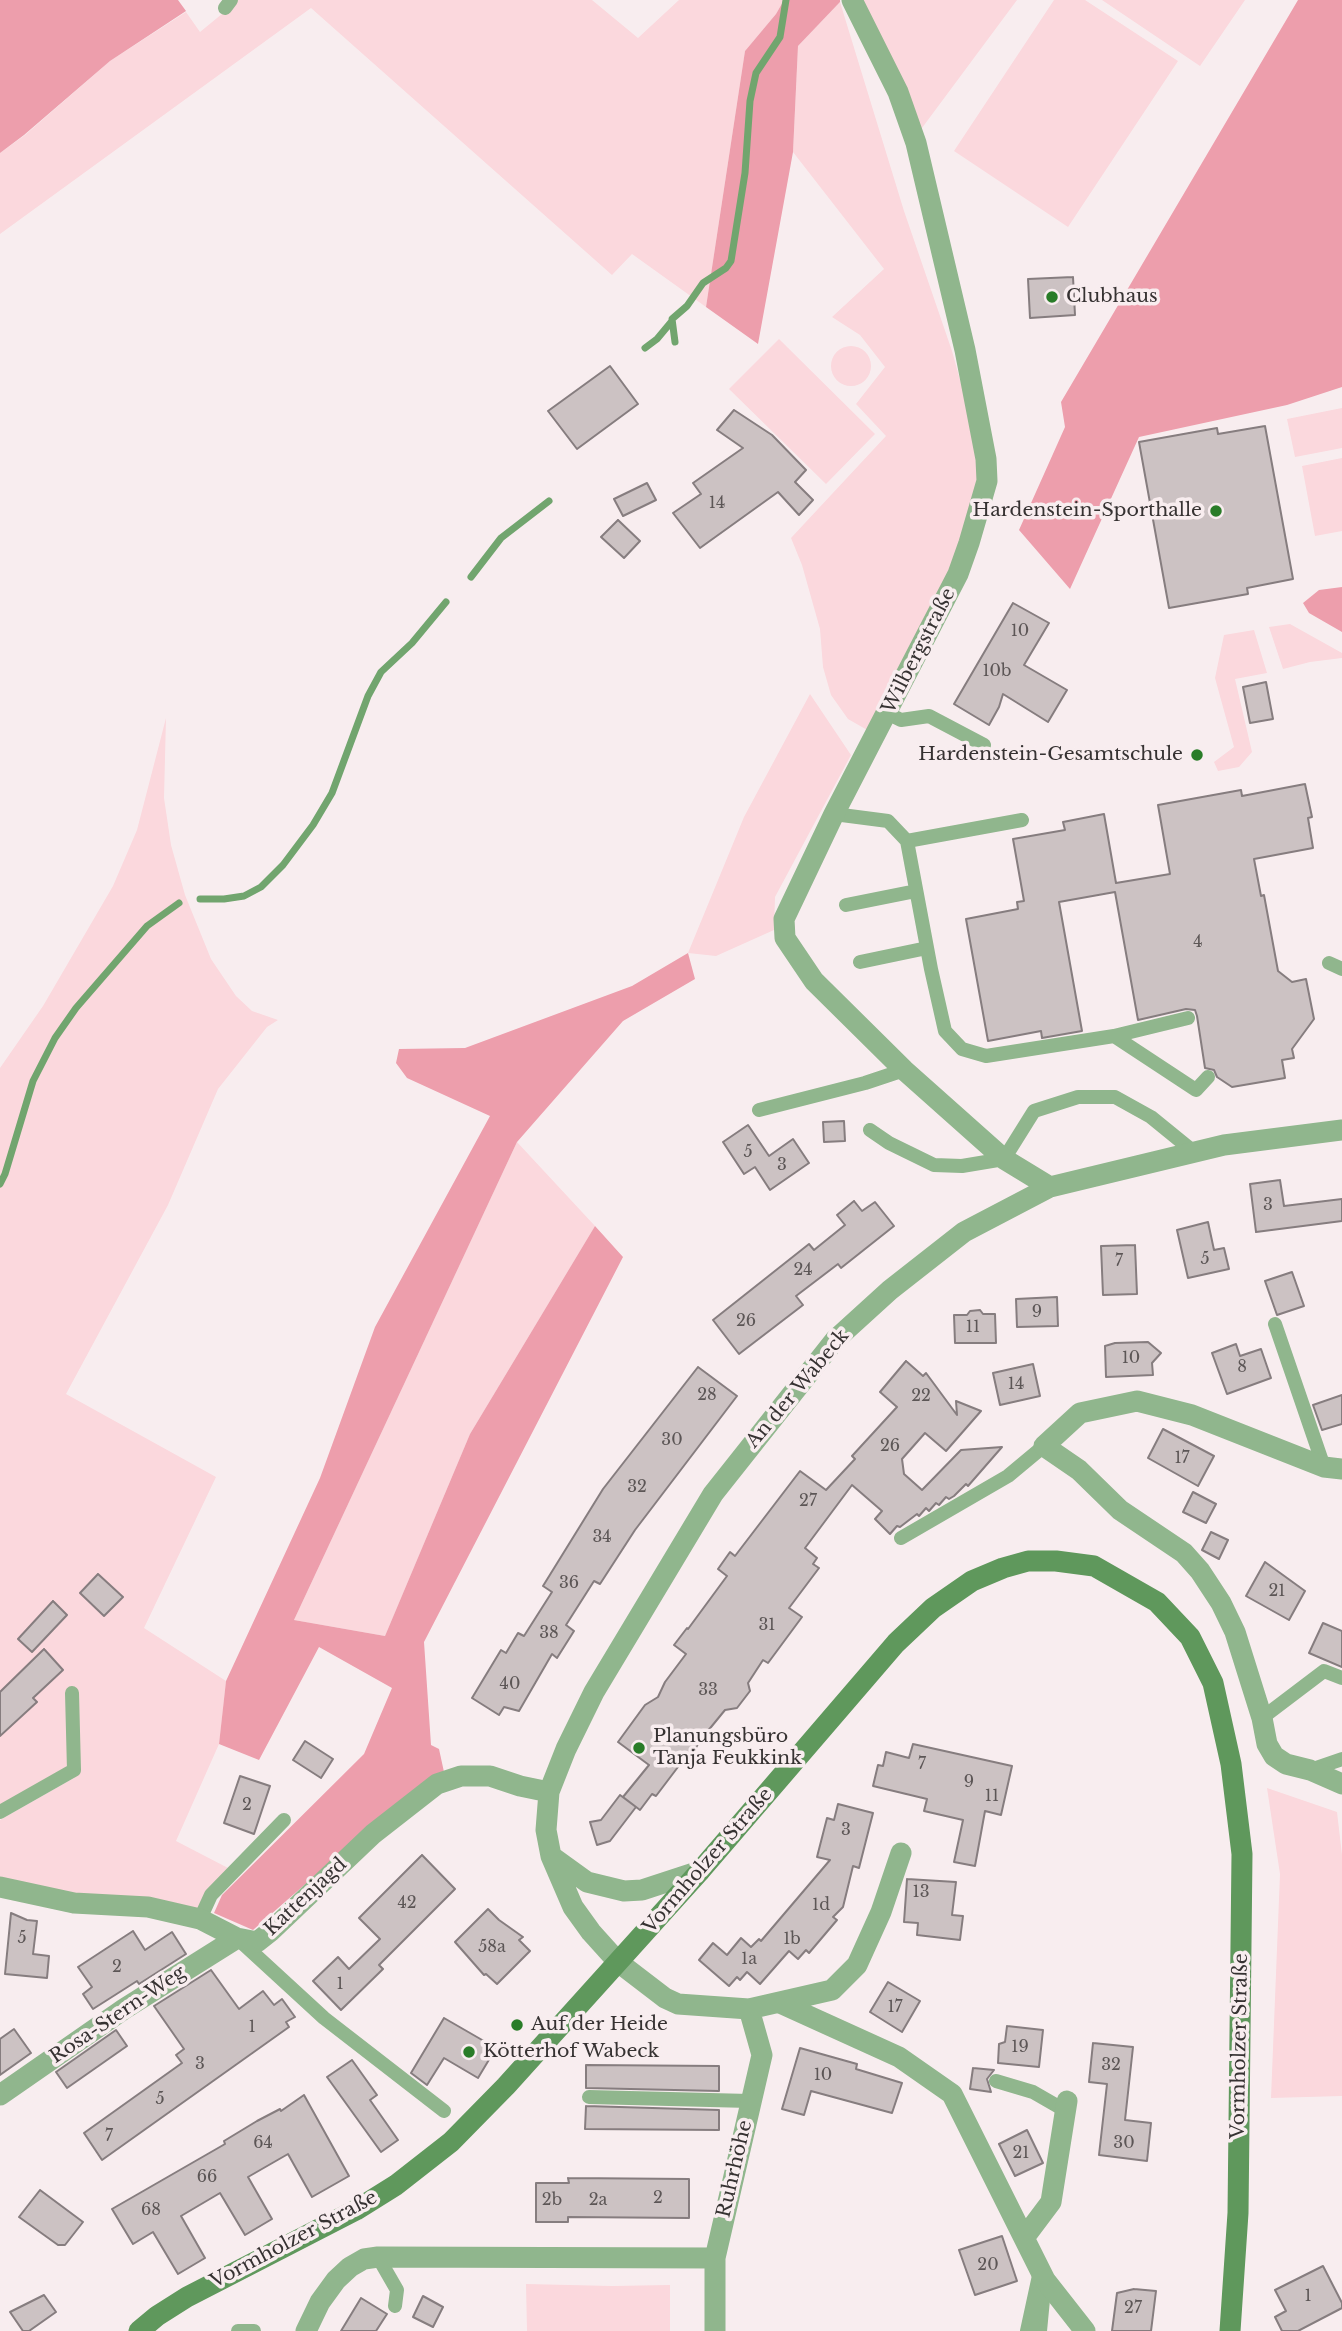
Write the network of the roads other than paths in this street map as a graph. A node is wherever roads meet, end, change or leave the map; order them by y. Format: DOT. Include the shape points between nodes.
graph roads {
  1 [pos="852,0"];
  2 [pos="887,713"];
  3 [pos="984,745"];
  4 [pos="834,814"];
  5 [pos="1022,820"];
  6 [pos="907,841"];
  7 [pos="916,891"];
  8 [pos="846,905"];
  9 [pos="927,948"];
  10 [pos="860,962"];
  11 [pos="1188,1018"];
  12 [pos="1114,1035"];
  13 [pos="904,1070"];
  14 [pos="1208,1077"];
  15 [pos="759,1110"];
  16 [pos="870,1130"];
  17 [pos="1342,1130"];
  18 [pos="1194,1152"];
  19 [pos="1004,1159"];
  20 [pos="1050,1187"];
  21 [pos="1275,1324"];
  22 [pos="1044,1446"];
  23 [pos="1333,1468"];
  24 [pos="901,1538"];
  25 [pos="1342,1678"];
  26 [pos="72,1693"];
  27 [pos="1262,1718"];
  28 [pos="1342,1759"];
  29 [pos="1310,1770"];
  30 [pos="1342,1784"];
  31 [pos="549,1791"];
  32 [pos="0,1812"];
  33 [pos="284,1820"];
  34 [pos="901,1853"];
  35 [pos="551,1856"];
  36 [pos="700,1871"];
  37 [pos="0,1887"];
  38 [pos="200,1919"];
  39 [pos="237,1938"];
  40 [pos="618,1962"];
  41 [pos="780,2003"];
  42 [pos="749,2009"];
  43 [pos="996,2081"];
  44 [pos="0,2095"];
  45 [pos="589,2096"];
  46 [pos="750,2101"];
  47 [pos="1067,2106"];
  48 [pos="444,2111"];
  49 [pos="1024,2238"];
  50 [pos="378,2257"];
  51 [pos="715,2258"];
  52 [pos="1043,2276"];
  53 [pos="395,2306"];
  54 [pos="139,2331"];
  55 [pos="238,2331"];
  56 [pos="254,2331"];
  57 [pos="306,2331"];
  58 [pos="715,2331"];
  59 [pos="1027,2331"];
  60 [pos="1040,2331"];
  61 [pos="1086,2331"];
  62 [pos="1230,2331"];
  1 -- 2 [label="street, Wilbergstraße" via="898,92 916,143 986,459 987,481 958,574"];
  2 -- 3 [label="lane" via="901,720 929,716"];
  2 -- 4 [label="street, Wilbergstraße"];
  4 -- 6 [label="lane" via="888,821"];
  4 -- 13 [label="street, Wilbergstraße" via="784,919 785,938 814,981"];
  5 -- 6 [label="lane"];
  6 -- 7 [label="lane"];
  7 -- 8 [label="lane"];
  7 -- 9 [label="lane"];
  9 -- 10 [label="lane"];
  9 -- 12 [label="lane" via="945,1031 962,1049 986,1056"];
  11 -- 12 [label="lane"];
  12 -- 14 [label="lane" via="1196,1090"];
  13 -- 15 [label="lane"];
  13 -- 19 [label="street, Wilbergstraße"];
  16 -- 19 [label="lane" via="934,1165"];
  17 -- 18 [label="street, An der Wabeck"];
  18 -- 19 [label="lane" via="1151,1117 1115,1097 1078,1097 1034,1111"];
  18 -- 20 [label="street, An der Wabeck"];
  19 -- 20 [label="street, Wilbergstraße"];
  20 -- 31 [label="street, An der Wabeck" via="964,1232 835,1340 713,1494 594,1692"];
  21 -- 23 [label="lane"];
  22 -- 23 [label="street" via="1080,1413 1137,1401 1192,1415"];
  22 -- 24 [label="lane" via="1008,1476"];
  22 -- 27 [label="street" via="1079,1470 1120,1510 1184,1553 1200,1571 1235,1632"];
  25 -- 27 [label="lane" via="1324,1671"];
  26 -- 32 [label="lane" via="74,1770"];
  27 -- 29 [label="street" via="1274,1756"];
  28 -- 29 [label="lane"];
  29 -- 30 [label="street"];
  31 -- 35 [label="street, An der Wabeck" via="546,1829"];
  31 -- 39 [label="street, Kattenjagd" via="490,1776 461,1776 436,1784 257,1942"];
  33 -- 38 [label="lane" via="211,1895"];
  34 -- 41 [label="street, An der Wabeck" via="857,1965 832,1990"];
  35 -- 36 [label="street" via="587,1882 624,1891 642,1890"];
  35 -- 40 [label="street, An der Wabeck" via="573,1907"];
  36 -- 40 [label="main road, Vormholzer Straße"];
  36 -- 62 [label="main road, Vormholzer Straße" via="896,1643 933,1608 972,1581 1028,1561 1069,1563 1094,1566 1157,1602 1190,1637 1213,1683 1231,1765 1242,1854 1238,2213"];
  37 -- 38 [label="street, Kattenjagd" via="74,1903 148,1907"];
  38 -- 39 [label="street, Kattenjagd"];
  39 -- 44 [label="street, Rosa-Stern-Weg" via="124,2008"];
  39 -- 48 [label="lane" via="324,2018"];
  40 -- 42 [label="street, An der Wabeck" via="678,2004"];
  40 -- 54 [label="main road, Vormholzer Straße" via="506,2086 415,2171 345,2216 187,2297"];
  41 -- 42 [label="street, An der Wabeck"];
  41 -- 49 [label="street" via="899,2057 952,2094"];
  42 -- 46 [label="street, Ruhrhöhe" via="762,2055"];
  43 -- 47 [label="lane"];
  45 -- 46 [label="lane"];
  46 -- 51 [label="street, Ruhrhöhe"];
  47 -- 49 [label="street" via="1051,2202"];
  49 -- 52 [label="street"];
  50 -- 51 [label="street"];
  50 -- 53 [label="lane" via="397,2290"];
  50 -- 57 [label="street" via="364,2259 336,2280"];
  51 -- 58 [label="street, Ruhrhöhe"];
  52 -- 59 [label="lane"];
  52 -- 60 [label="lane"];
  52 -- 61 [label="street"];
  55 -- 56 [label="lane"];
}
